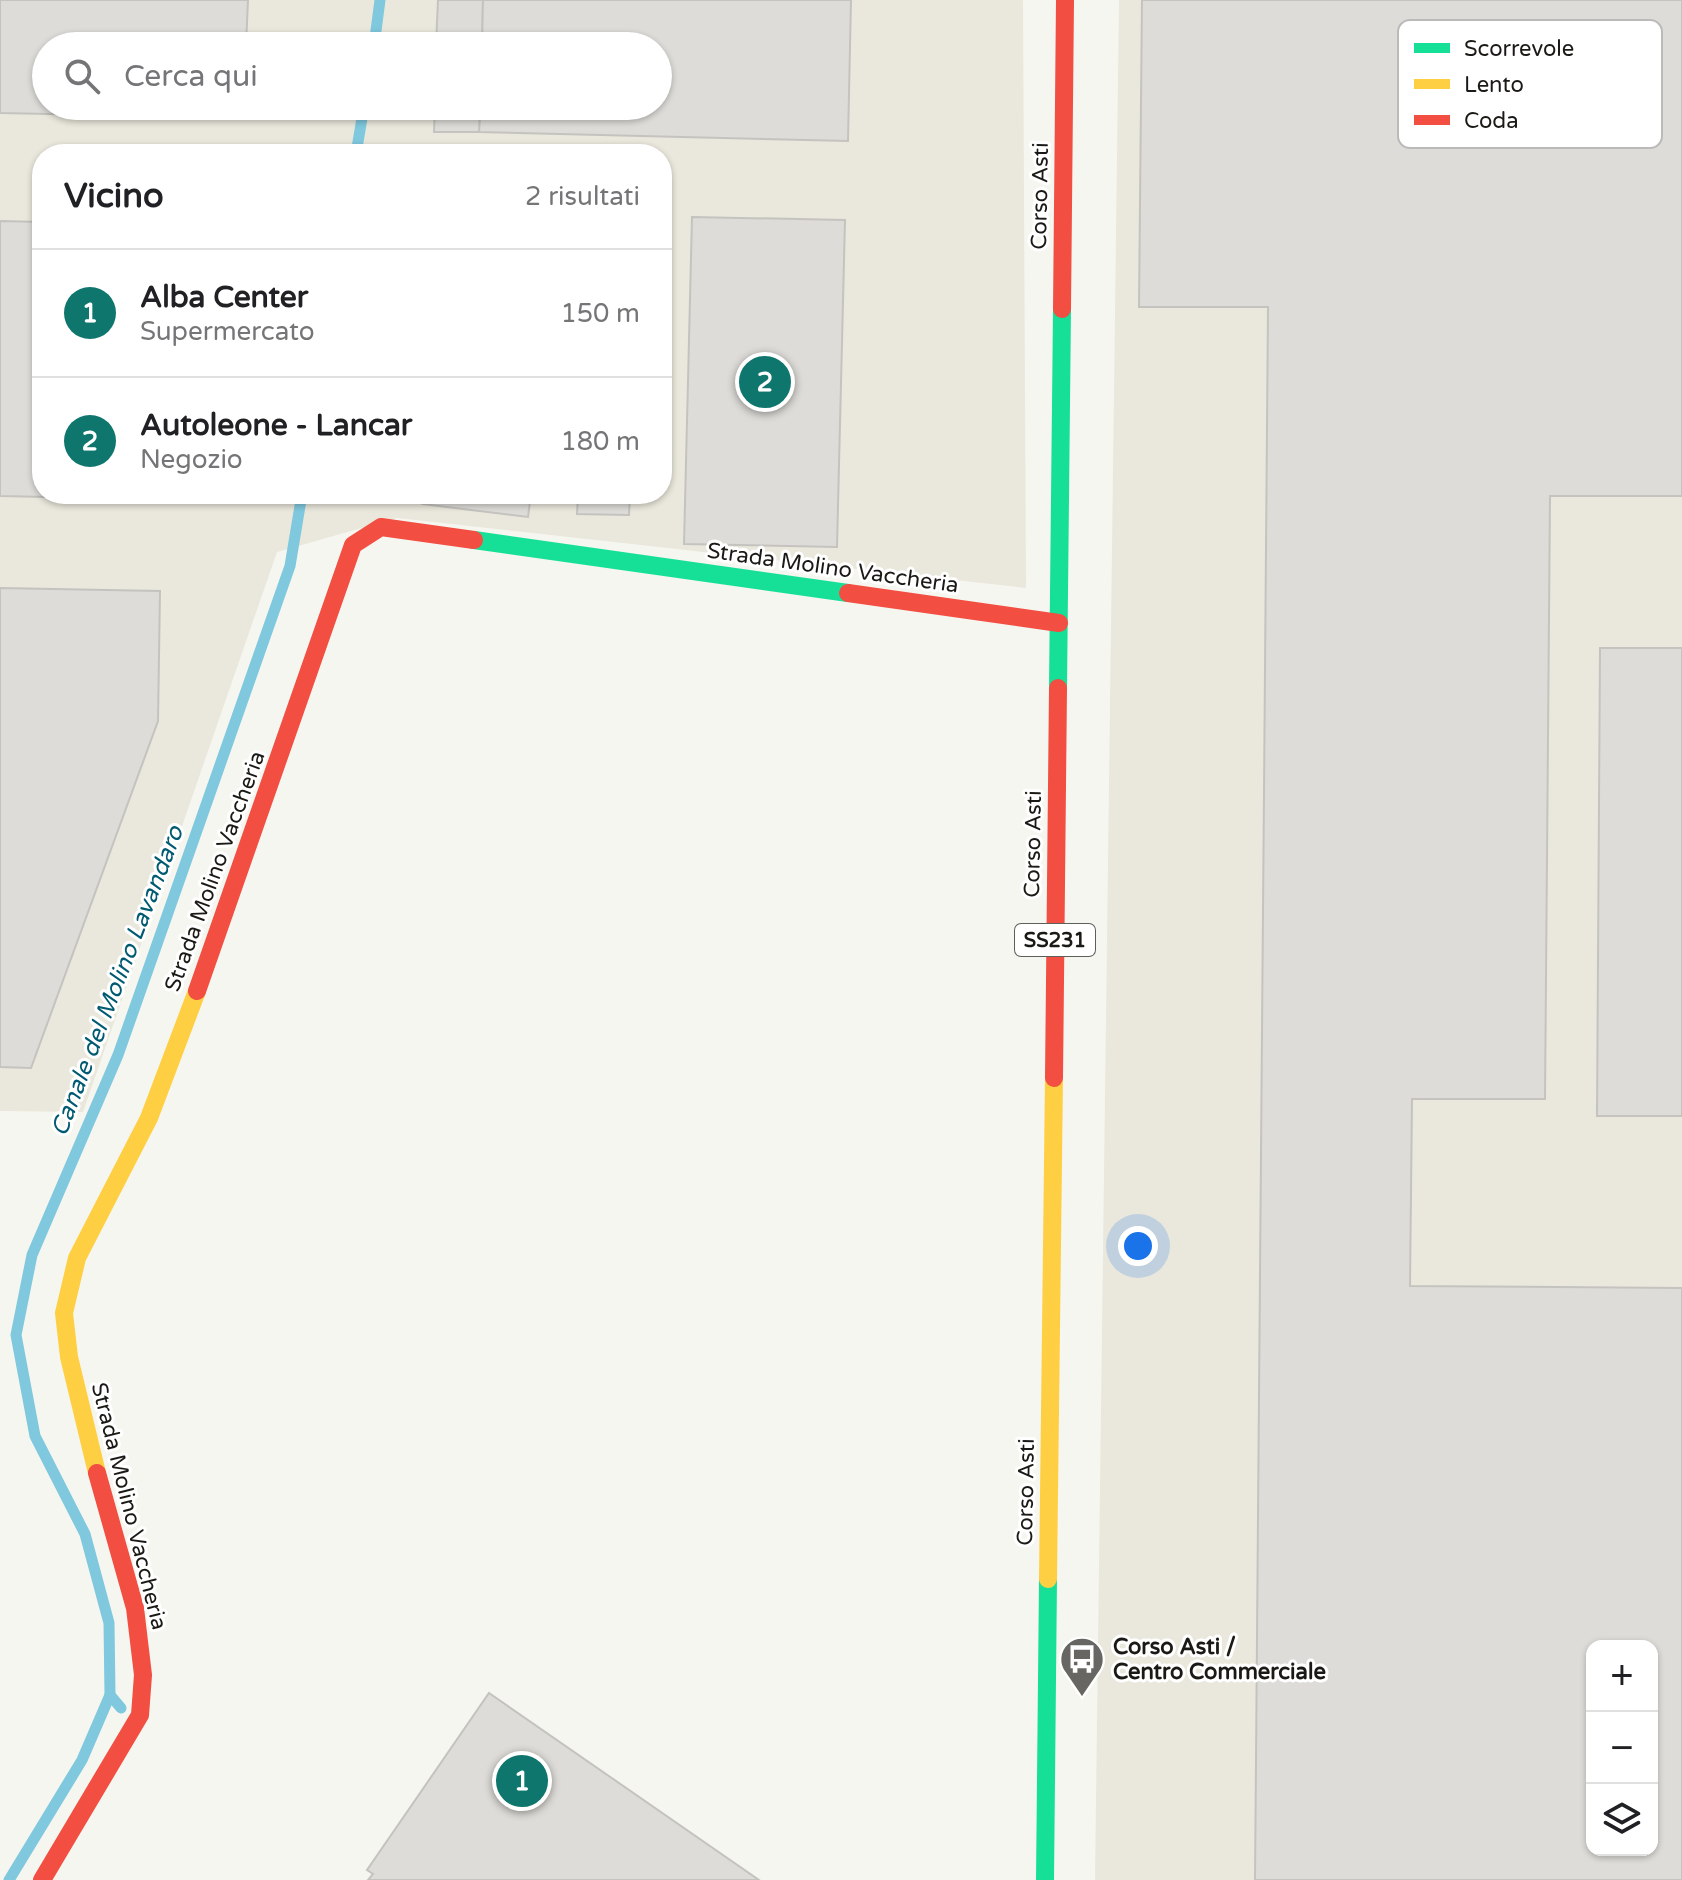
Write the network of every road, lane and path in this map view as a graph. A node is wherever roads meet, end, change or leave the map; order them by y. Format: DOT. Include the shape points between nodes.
graph roads {
  1 [pos="1065,0"];
  2 [pos="1059,623"];
  3 [pos="42,1880"];
  4 [pos="1045,1880"];
  1 -- 2 [label="street, Corso Asti / SS231"];
  2 -- 3 [label="street, Strada Molino Vaccheria" via="381,527 353,545 210,957 149,1118 77,1258 64,1313 69,1357 135,1608 143,1675 140,1715"];
  2 -- 4 [label="street, Corso Asti / SS231"];
}
